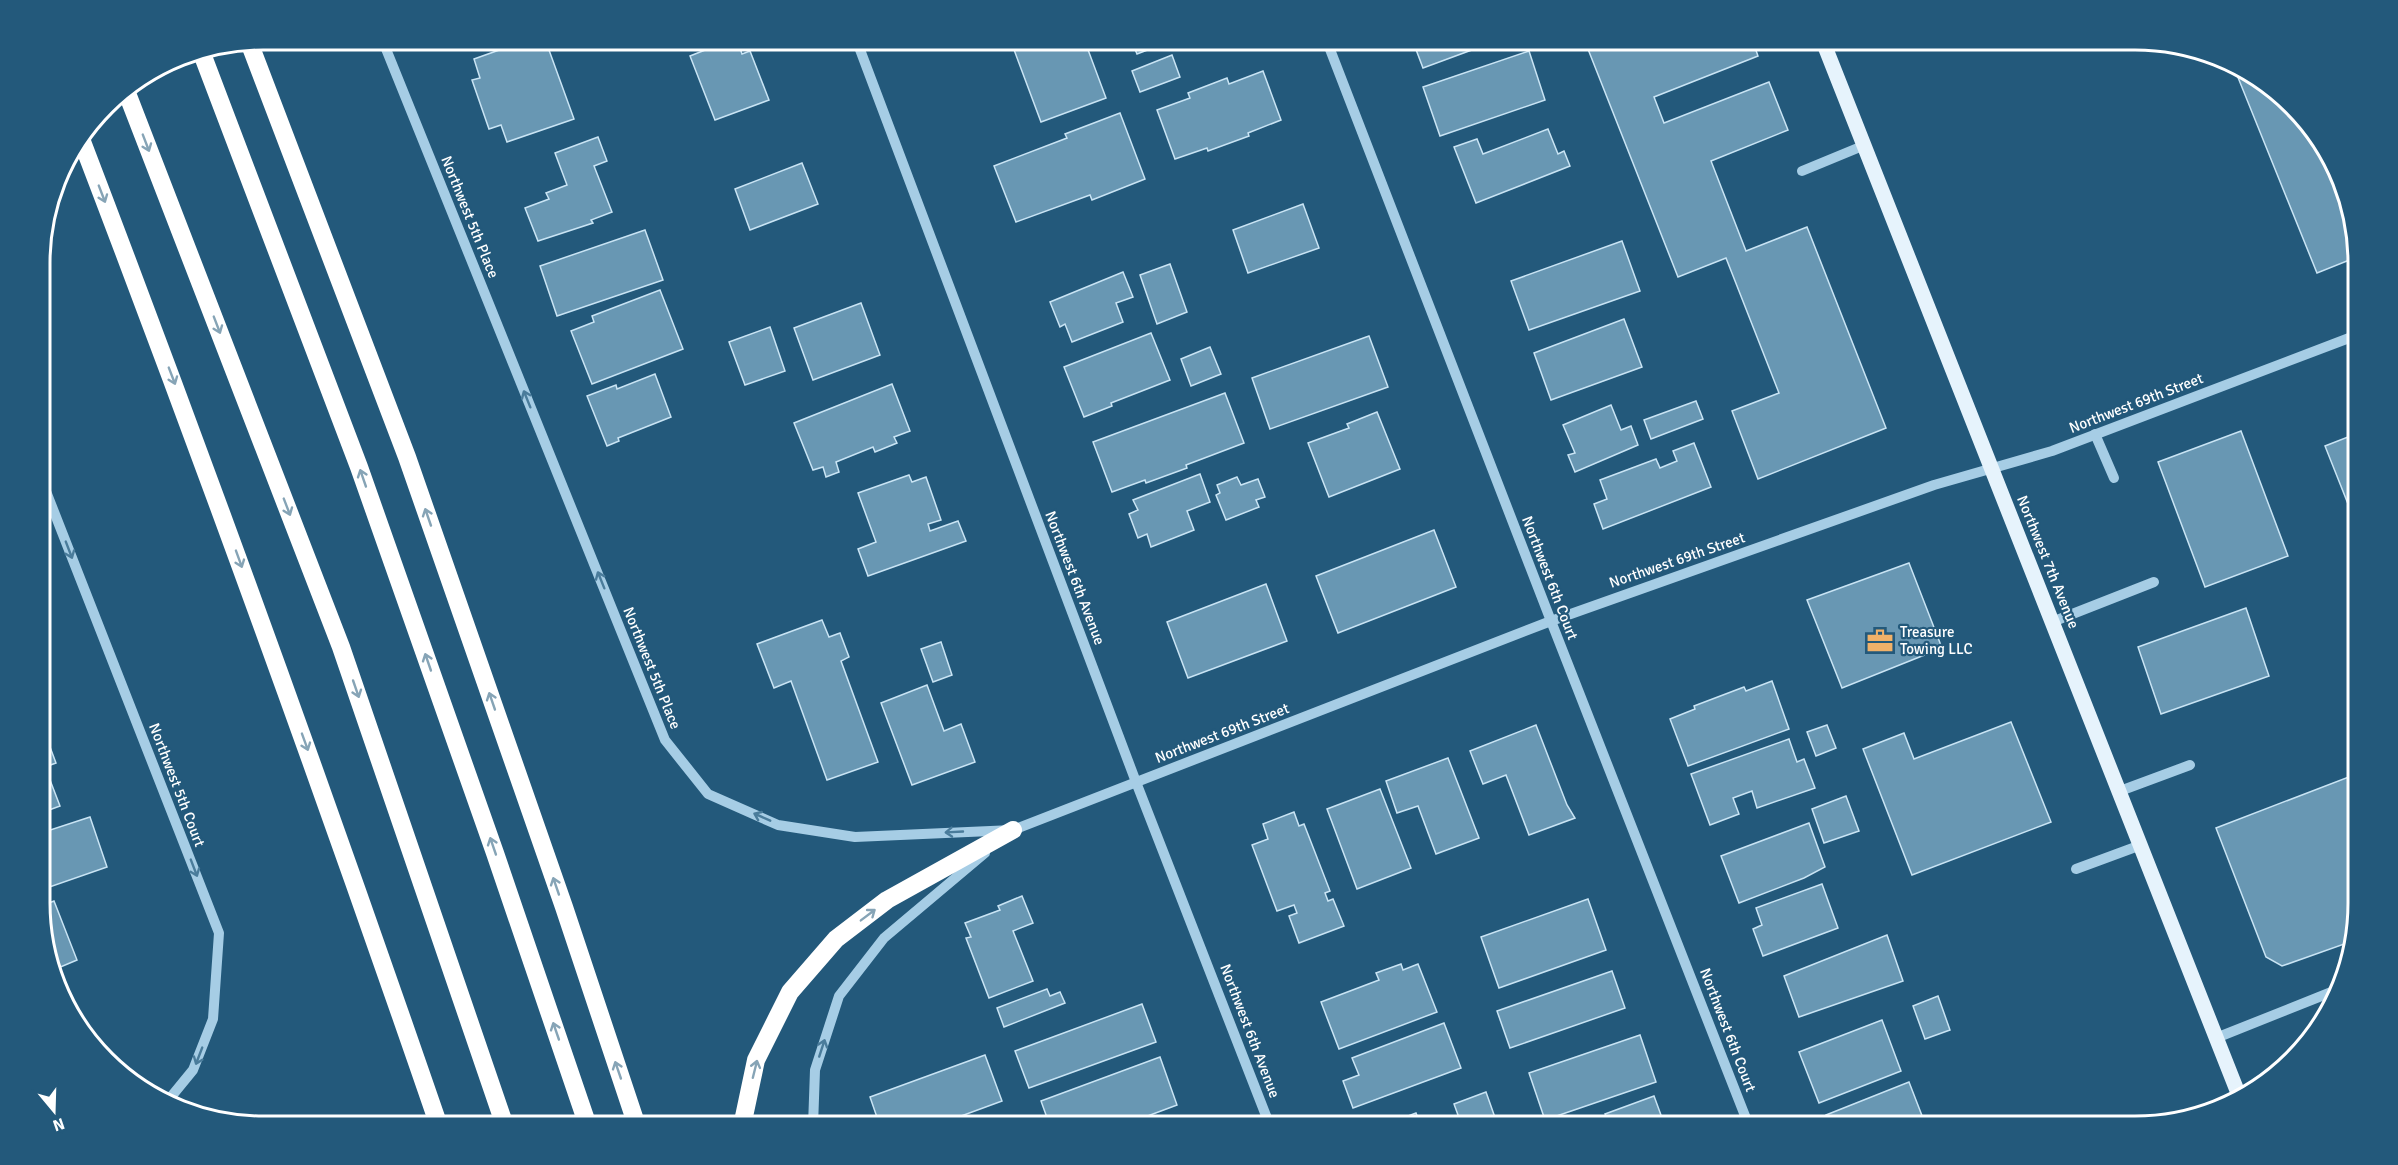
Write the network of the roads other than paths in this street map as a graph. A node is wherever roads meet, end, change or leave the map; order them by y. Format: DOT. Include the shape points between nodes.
graph roads {
  1 [pos="252,50"];
  2 [pos="386,50"];
  3 [pos="860,50"];
  4 [pos="1330,50"];
  5 [pos="1826,50"];
  6 [pos="204,58"];
  7 [pos="129,97"];
  8 [pos="1865,146"];
  9 [pos="84,147"];
  10 [pos="1802,171"];
  11 [pos="2348,338"];
  12 [pos="2095,434"];
  13 [pos="1991,468"];
  14 [pos="2114,478"];
  15 [pos="50,502"];
  16 [pos="2154,582"];
  17 [pos="1551,621"];
  18 [pos="2052,622"];
  19 [pos="2190,765"];
  20 [pos="1136,782"];
  21 [pos="2120,791"];
  22 [pos="1012,830"];
  23 [pos="2141,845"];
  24 [pos="2076,869"];
  25 [pos="2328,993"];
  26 [pos="2216,1038"];
  27 [pos="2237,1090"];
  28 [pos="173,1096"];
  29 [pos="435,1116"];
  30 [pos="502,1116"];
  31 [pos="585,1116"];
  32 [pos="634,1116"];
  33 [pos="744,1116"];
  34 [pos="813,1116"];
  35 [pos="1266,1116"];
  36 [pos="1745,1116"];
  32 -- 1 [label="highway, one-way" via="407,457"];
  22 -- 2 [label="street, Northwest 5th Place, one-way" via="855,837 778,825 708,794 665,740"];
  3 -- 20 [label="street, Northwest 6th Avenue"];
  4 -- 17 [label="street, Northwest 6th Court"];
  5 -- 8 [label="main road, Northwest 7th Avenue"];
  31 -- 6 [label="highway, one-way" via="359,467"];
  7 -- 30 [label="highway, one-way" via="341,647"];
  8 -- 10 [label="street"];
  8 -- 13 [label="main road, Northwest 7th Avenue"];
  9 -- 29 [label="highway, one-way" via="319,780"];
  11 -- 12 [label="street, Northwest 69th Street"];
  12 -- 13 [label="street, Northwest 69th Street"];
  12 -- 14 [label="street"];
  13 -- 17 [label="street, Northwest 69th Street"];
  13 -- 18 [label="main road, Northwest 7th Avenue"];
  15 -- 28 [label="street, Northwest 5th Court, one-way" via="219,933 213,1019 193,1070"];
  16 -- 18 [label="street"];
  17 -- 20 [label="street, Northwest 69th Street"];
  17 -- 36 [label="street, Northwest 6th Court"];
  18 -- 21 [label="main road, Northwest 7th Avenue"];
  19 -- 21 [label="street"];
  20 -- 22 [label="street, Northwest 69th Street"];
  20 -- 35 [label="street, Northwest 6th Avenue"];
  21 -- 23 [label="main road, Northwest 7th Avenue"];
  33 -- 22 [label="highway, one-way" via="756,1060 790,992 836,939 887,900"];
  34 -- 22 [label="street, one-way" via="815,1070 839,996 884,938"];
  23 -- 24 [label="street"];
  23 -- 26 [label="main road, Northwest 7th Avenue"];
  25 -- 26 [label="street"];
  26 -- 27 [label="main road, Northwest 7th Avenue"];
}
